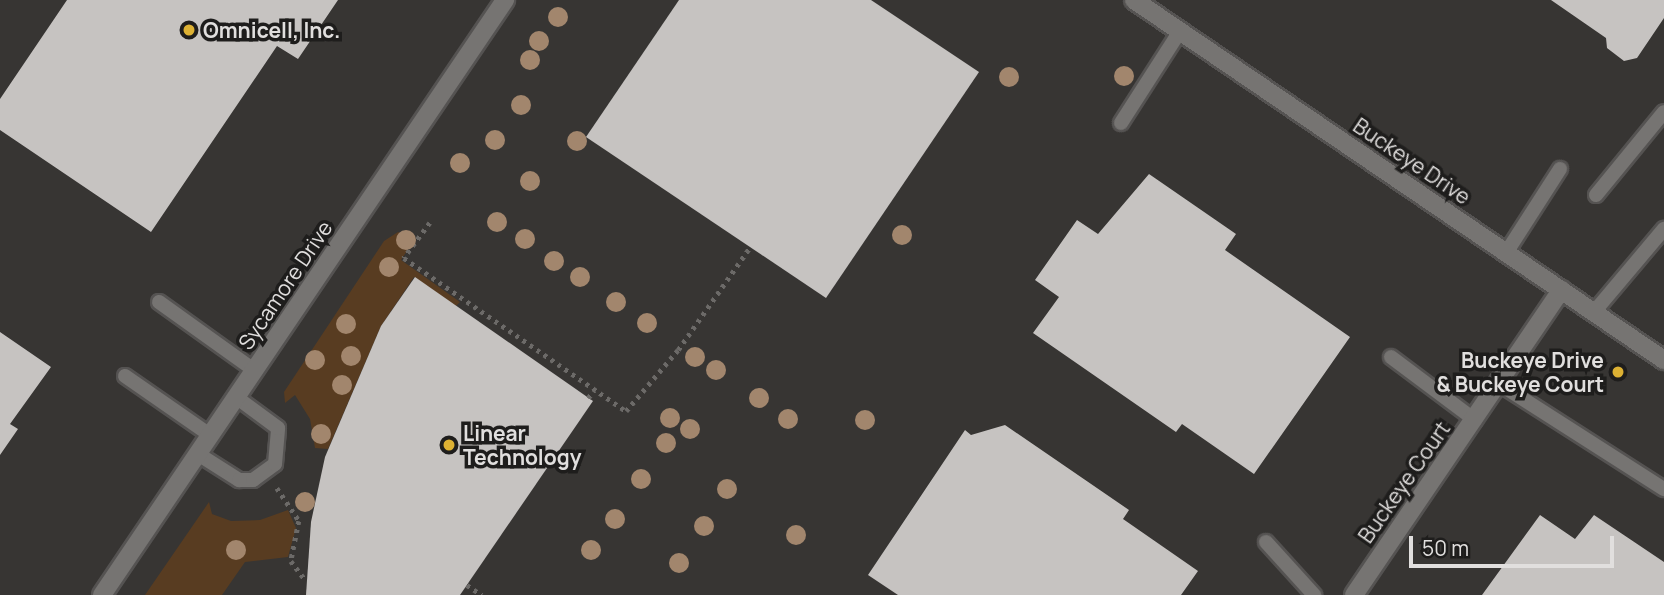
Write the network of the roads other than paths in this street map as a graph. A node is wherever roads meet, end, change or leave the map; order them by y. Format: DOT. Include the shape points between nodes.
graph roads {
  1 [pos="505,0"];
  2 [pos="1134,0"];
  3 [pos="1180,31"];
  4 [pos="1664,112"];
  5 [pos="1121,123"];
  6 [pos="1560,169"];
  7 [pos="1596,195"];
  8 [pos="1664,229"];
  9 [pos="1506,253"];
  10 [pos="1561,290"];
  11 [pos="159,302"];
  12 [pos="1594,312"];
  13 [pos="1391,357"];
  14 [pos="1664,360"];
  15 [pos="254,370"];
  16 [pos="125,376"];
  17 [pos="1498,383"];
  18 [pos="236,397"];
  19 [pos="1475,420"];
  20 [pos="210,435"];
  21 [pos="198,454"];
  22 [pos="1664,489"];
  23 [pos="1266,542"];
  24 [pos="102,595"];
  25 [pos="1314,595"];
  26 [pos="1354,595"];
  1 -- 15 [label="street, Sycamore Drive"];
  2 -- 3 [label="street, Buckeye Drive"];
  3 -- 5 [label="lane"];
  3 -- 9 [label="street, Buckeye Drive"];
  4 -- 7 [label="lane"];
  6 -- 9 [label="lane"];
  8 -- 12 [label="lane"];
  9 -- 10 [label="street, Buckeye Drive"];
  10 -- 12 [label="street, Buckeye Drive"];
  10 -- 17 [label="street, Buckeye Court"];
  11 -- 15 [label="lane"];
  12 -- 14 [label="street, Buckeye Drive"];
  13 -- 19 [label="lane"];
  15 -- 18 [label="street, Sycamore Drive"];
  16 -- 20 [label="lane"];
  17 -- 19 [label="street, Buckeye Court"];
  17 -- 22 [label="lane"];
  18 -- 20 [label="street, Sycamore Drive"];
  18 -- 21 [label="lane" via="278,428 279,455 266,472 239,480"];
  19 -- 26 [label="street, Buckeye Court"];
  20 -- 21 [label="street, Sycamore Drive"];
  21 -- 24 [label="street, Sycamore Drive"];
  23 -- 25 [label="lane"];
}
